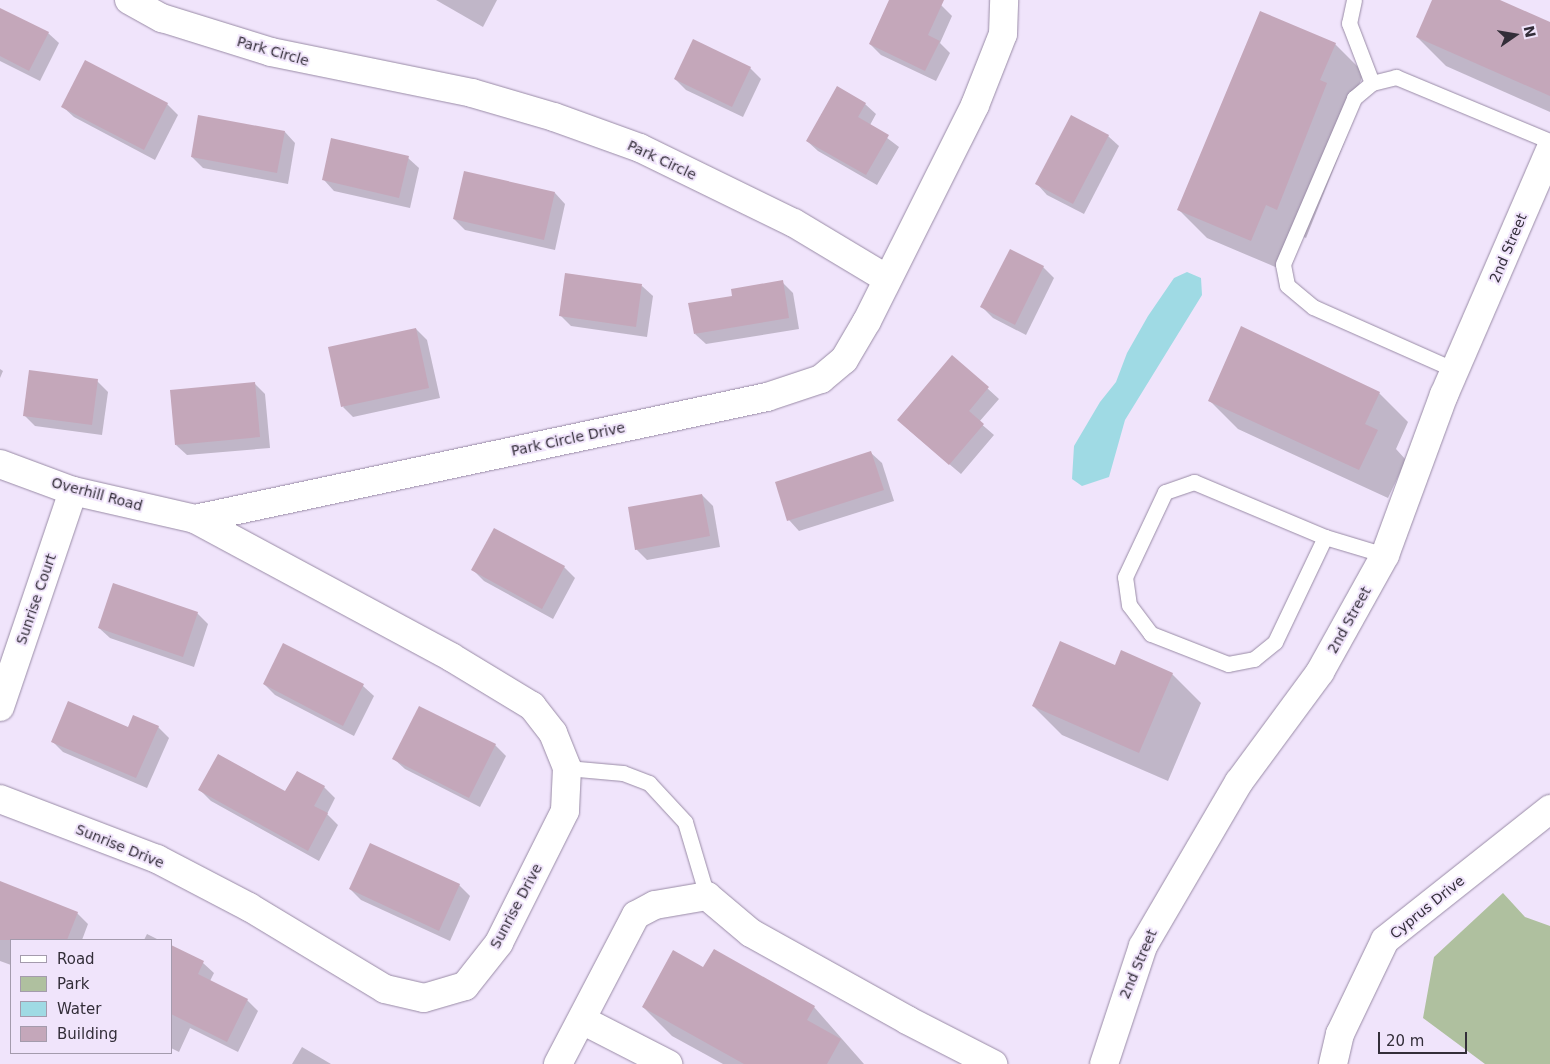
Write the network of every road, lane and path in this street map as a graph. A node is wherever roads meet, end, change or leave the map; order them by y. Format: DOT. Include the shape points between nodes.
graph roads {
  1 [pos="129,0"];
  2 [pos="1004,0"];
  3 [pos="1354,0"];
  4 [pos="1372,83"];
  5 [pos="1550,140"];
  6 [pos="1550,150"];
  7 [pos="886,278"];
  8 [pos="1455,370"];
  9 [pos="0,464"];
  10 [pos="73,491"];
  11 [pos="195,518"];
  12 [pos="1326,536"];
  13 [pos="1385,555"];
  14 [pos="0,707"];
  15 [pos="568,768"];
  16 [pos="0,798"];
  17 [pos="1550,809"];
  18 [pos="707,896"];
  19 [pos="582,1020"];
  20 [pos="558,1064"];
  21 [pos="668,1064"];
  22 [pos="994,1064"];
  23 [pos="1104,1064"];
  24 [pos="1333,1064"];
  1 -- 7 [label="street, Park Circle" via="162,18 271,52 472,93 554,117 640,148 786,219"];
  2 -- 7 [label="street" via="1003,34 975,105"];
  3 -- 4 [label="lane" via="1349,23"];
  4 -- 5 [label="lane" via="1396,77"];
  4 -- 8 [label="lane" via="1354,98 1283,264 1288,285 1313,307"];
  6 -- 8 [label="street, 2nd Street"];
  7 -- 11 [label="street, Park Circle Drive" via="874,308 844,360 811,384 767,397"];
  8 -- 13 [label="street, 2nd Street"];
  9 -- 10 [label="street, Overhill Road"];
  10 -- 11 [label="street, Overhill Road"];
  10 -- 14 [label="street, Sunrise Court"];
  11 -- 15 [label="street, Sunrise Drive" via="452,657 532,706 553,733"];
  12 -- 12 [label="lane" via="1194,482 1165,492 1125,577 1129,605 1151,634 1228,664 1254,658 1275,642"];
  12 -- 13 [label="lane"];
  13 -- 23 [label="street, 2nd Street" via="1320,672 1239,782 1147,938 1117,1015"];
  15 -- 16 [label="street, Sunrise Drive" via="565,811 499,943 465,986 424,998 385,989 249,907 157,859"];
  15 -- 18 [label="lane" via="623,773 649,783 685,822"];
  17 -- 24 [label="street, Cyprus Drive" via="1386,940 1340,1034"];
  18 -- 19 [label="street" via="655,905 636,915"];
  18 -- 22 [label="street" via="751,933 907,1020"];
  19 -- 20 [label="street"];
  19 -- 21 [label="street"];
}
